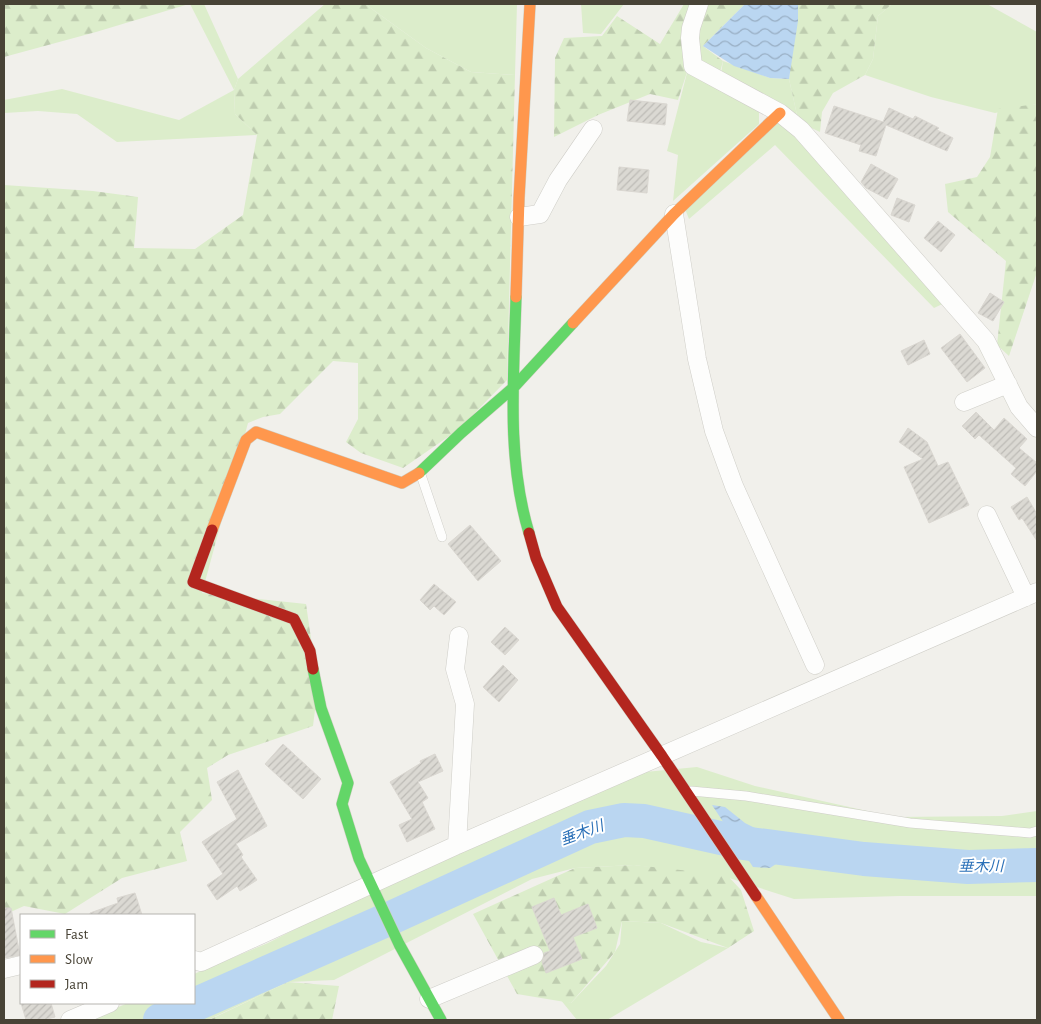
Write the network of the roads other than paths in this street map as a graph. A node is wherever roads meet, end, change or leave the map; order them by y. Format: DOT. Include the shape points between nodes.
graph roads {
  1 [pos="530,4"];
  2 [pos="699,4"];
  3 [pos="780,113"];
  4 [pos="593,129"];
  5 [pos="674,214"];
  6 [pos="519,217"];
  7 [pos="1008,384"];
  8 [pos="514,387"];
  9 [pos="964,402"];
  10 [pos="1037,428"];
  11 [pos="420,472"];
  12 [pos="987,514"];
  13 [pos="442,537"];
  14 [pos="1032,595"];
  15 [pos="459,636"];
  16 [pos="815,665"];
  17 [pos="663,758"];
  18 [pos="691,791"];
  19 [pos="1037,831"];
  20 [pos="457,845"];
  21 [pos="375,892"];
  22 [pos="534,955"];
  23 [pos="196,962"];
  24 [pos="20,965"];
  25 [pos="4,969"];
  26 [pos="429,999"];
  27 [pos="108,1004"];
  28 [pos="70,1020"];
  29 [pos="441,1020"];
  30 [pos="839,1020"];
  1 -- 6 [label="street"];
  2 -- 3 [label="street" via="690,38 693,66"];
  3 -- 5 [label="street"];
  3 -- 7 [label="street" via="801,130 986,341"];
  4 -- 6 [label="street" via="558,180 540,214"];
  5 -- 8 [label="street"];
  5 -- 16 [label="street" via="697,359 714,431 734,486"];
  6 -- 8 [label="street"];
  7 -- 9 [label="street"];
  7 -- 10 [label="street" via="1019,406"];
  8 -- 11 [label="street"];
  8 -- 17 [label="street" via="514,463 522,511 536,558 557,607"];
  11 -- 13 [label="lane"];
  11 -- 21 [label="street" via="402,483 256,432 246,440 193,582 294,619 310,651 321,708 348,783 342,804 359,859"];
  12 -- 14 [label="street"];
  14 -- 17 [label="street"];
  15 -- 20 [label="street" via="455,670 465,704"];
  17 -- 20 [label="street"];
  17 -- 30 [label="street"];
  18 -- 19 [label="lane" via="746,796 910,823"];
  20 -- 21 [label="street"];
  21 -- 23 [label="street"];
  21 -- 26 [label="street"];
  22 -- 26 [label="street"];
  24 -- 25 [label="street"];
  26 -- 29 [label="street"];
  27 -- 28 [label="street"];
}
